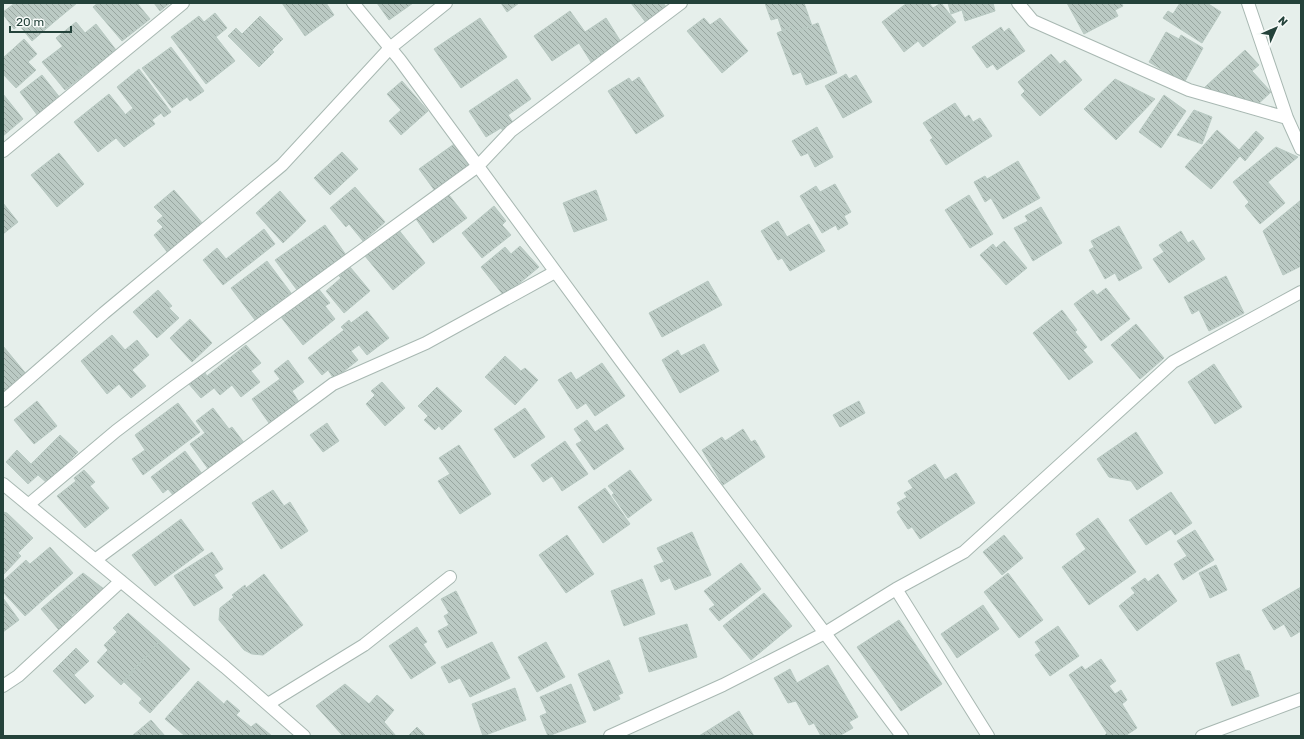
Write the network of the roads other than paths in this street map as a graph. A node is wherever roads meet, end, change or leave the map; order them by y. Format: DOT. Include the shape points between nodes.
graph roads {
  1 [pos="183,3"];
  2 [pos="353,3"];
  3 [pos="446,3"];
  4 [pos="681,3"];
  5 [pos="1018,3"];
  6 [pos="1248,3"];
  7 [pos="390,48"];
  8 [pos="1287,118"];
  9 [pos="1301,149"];
  10 [pos="3,151"];
  11 [pos="478,166"];
  12 [pos="555,272"];
  13 [pos="1301,292"];
  14 [pos="3,401"];
  15 [pos="3,484"];
  16 [pos="28,505"];
  17 [pos="95,560"];
  18 [pos="450,577"];
  19 [pos="121,581"];
  20 [pos="896,589"];
  21 [pos="825,633"];
  22 [pos="3,686"];
  23 [pos="1301,699"];
  24 [pos="268,704"];
  25 [pos="300,735"];
  26 [pos="610,736"];
  27 [pos="902,736"];
  28 [pos="988,736"];
  29 [pos="1202,736"];
  1 -- 10 [label="street"];
  2 -- 7 [label="street"];
  3 -- 7 [label="street"];
  4 -- 11 [label="street" via="511,131"];
  5 -- 8 [label="street" via="1033,21 1189,90"];
  6 -- 8 [label="street"];
  7 -- 11 [label="street"];
  7 -- 14 [label="street" via="282,165"];
  8 -- 9 [label="street"];
  11 -- 12 [label="street"];
  11 -- 16 [label="street" via="174,386"];
  12 -- 17 [label="street" via="426,343 334,384"];
  12 -- 21 [label="street"];
  13 -- 20 [label="street" via="1173,362 964,552"];
  15 -- 16 [label="street"];
  16 -- 17 [label="street"];
  17 -- 19 [label="street"];
  18 -- 24 [label="street" via="364,645"];
  19 -- 22 [label="street" via="18,676"];
  19 -- 24 [label="street"];
  20 -- 21 [label="street"];
  20 -- 28 [label="street"];
  21 -- 26 [label="street" via="723,685"];
  21 -- 27 [label="street"];
  23 -- 29 [label="street"];
  24 -- 25 [label="street"];
}
